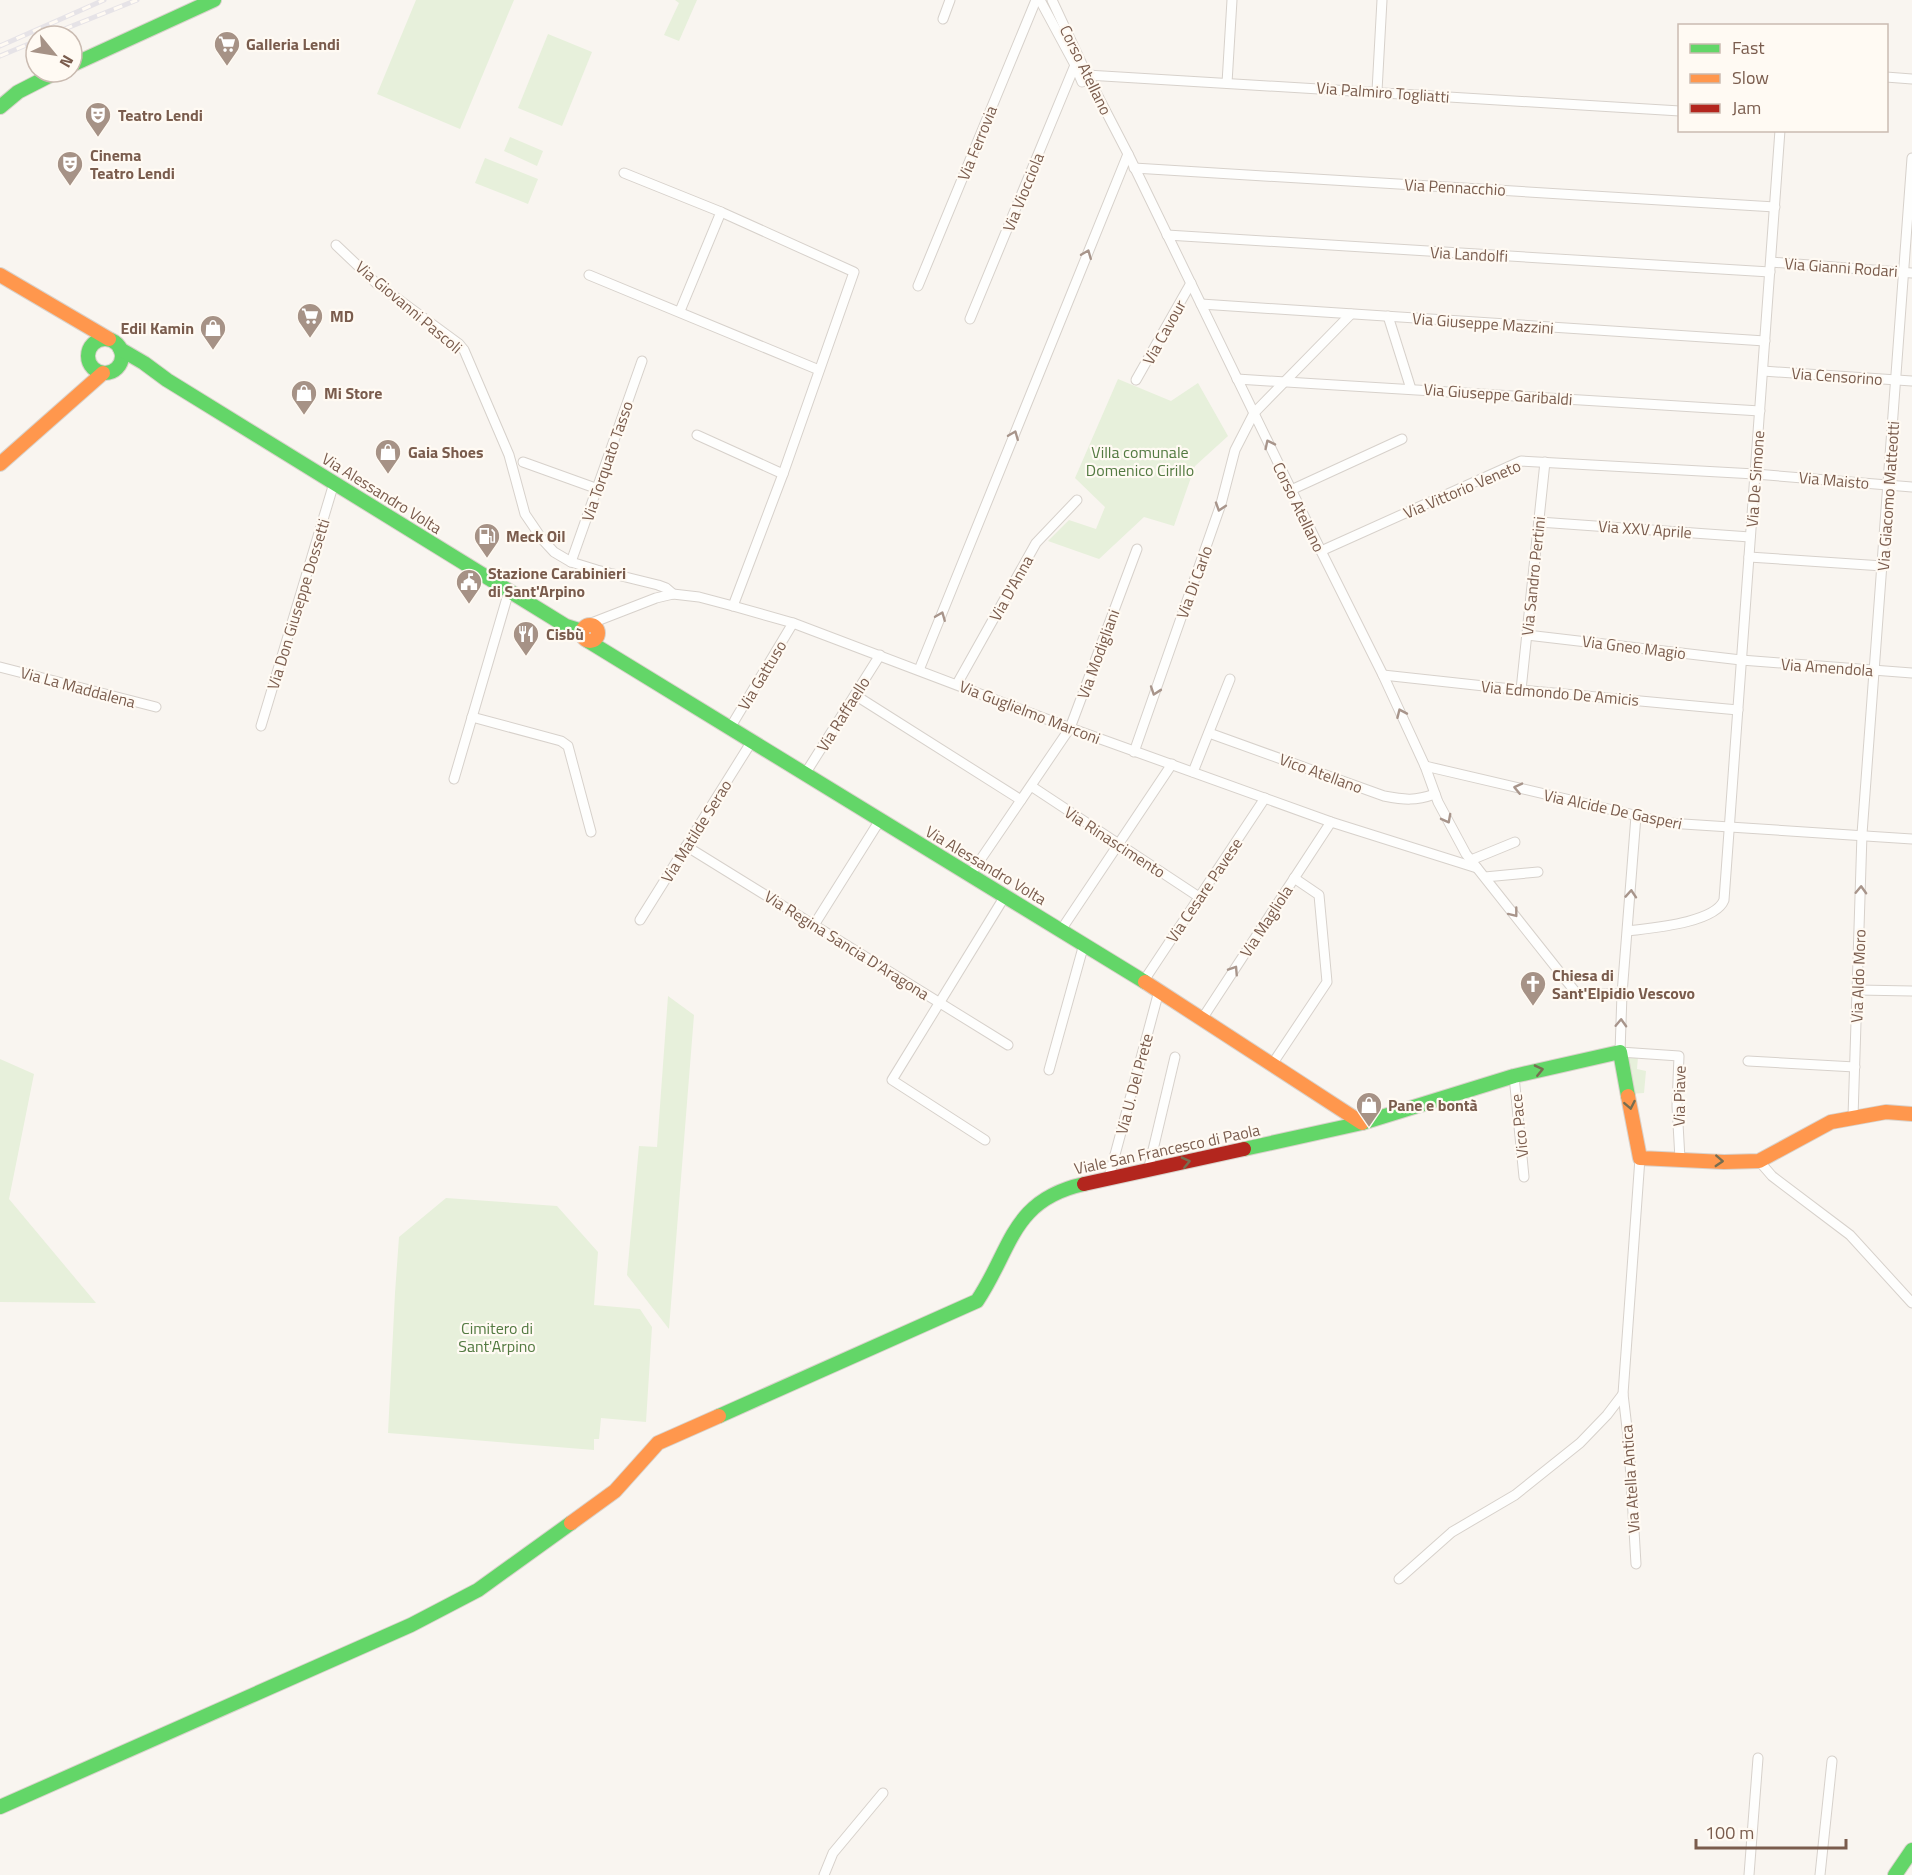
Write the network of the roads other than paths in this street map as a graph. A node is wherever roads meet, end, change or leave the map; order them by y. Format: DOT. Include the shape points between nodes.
graph roads {
  1 [pos="214,0"];
  2 [pos="950,0"];
  3 [pos="1038,0"];
  4 [pos="1052,0"];
  5 [pos="1232,0"];
  6 [pos="1382,0"];
  7 [pos="943,19"];
  8 [pos="84,59"];
  9 [pos="1075,65"];
  10 [pos="1087,75"];
  11 [pos="1888,77"];
  12 [pos="1912,79"];
  13 [pos="1227,82"];
  14 [pos="34,84"];
  15 [pos="1377,91"];
  16 [pos="0,107"];
  17 [pos="1678,111"];
  18 [pos="1780,132"];
  19 [pos="1128,154"];
  20 [pos="1912,158"];
  21 [pos="1134,168"];
  22 [pos="624,173"];
  23 [pos="1775,207"];
  24 [pos="721,212"];
  25 [pos="1167,235"];
  26 [pos="336,245"];
  27 [pos="1770,267"];
  28 [pos="1908,273"];
  29 [pos="0,275"];
  30 [pos="590,275"];
  31 [pos="1191,283"];
  32 [pos="918,286"];
  33 [pos="1201,304"];
  34 [pos="680,311"];
  35 [pos="1351,314"];
  36 [pos="1388,316"];
  37 [pos="970,319"];
  38 [pos="75,320"];
  39 [pos="109,339"];
  40 [pos="1765,341"];
  41 [pos="91,347"];
  42 [pos="120,349"];
  43 [pos="642,361"];
  44 [pos="91,364"];
  45 [pos="118,367"];
  46 [pos="819,370"];
  47 [pos="1763,371"];
  48 [pos="103,373"];
  49 [pos="1237,379"];
  50 [pos="166,380"];
  51 [pos="1136,380"];
  52 [pos="1896,380"];
  53 [pos="1286,381"];
  54 [pos="1912,381"];
  55 [pos="1411,389"];
  56 [pos="60,410"];
  57 [pos="1760,411"];
  58 [pos="1254,413"];
  59 [pos="697,435"];
  60 [pos="1402,440"];
  61 [pos="524,462"];
  62 [pos="1545,462"];
  63 [pos="0,464"];
  64 [pos="783,474"];
  65 [pos="1755,474"];
  66 [pos="334,483"];
  67 [pos="1889,485"];
  68 [pos="1912,487"];
  69 [pos="598,489"];
  70 [pos="1291,490"];
  71 [pos="1077,500"];
  72 [pos="1539,522"];
  73 [pos="1750,537"];
  74 [pos="1137,549"];
  75 [pos="1321,551"];
  76 [pos="1749,557"];
  77 [pos="571,562"];
  78 [pos="1883,566"];
  79 [pos="508,591"];
  80 [pos="673,594"];
  81 [pos="733,606"];
  82 [pos="793,623"];
  83 [pos="589,632"];
  84 [pos="1527,635"];
  85 [pos="880,655"];
  86 [pos="1741,660"];
  87 [pos="0,667"];
  88 [pos="920,670"];
  89 [pos="1876,670"];
  90 [pos="1912,673"];
  91 [pos="1383,675"];
  92 [pos="1230,679"];
  93 [pos="957,684"];
  94 [pos="1521,690"];
  95 [pos="855,695"];
  96 [pos="156,707"];
  97 [pos="1738,710"];
  98 [pos="472,717"];
  99 [pos="261,726"];
  100 [pos="730,728"];
  101 [pos="1070,728"];
  102 [pos="1209,733"];
  103 [pos="752,741"];
  104 [pos="1134,752"];
  105 [pos="1172,764"];
  106 [pos="1425,766"];
  107 [pos="1193,772"];
  108 [pos="805,774"];
  109 [pos="454,779"];
  110 [pos="1030,786"];
  111 [pos="1435,794"];
  112 [pos="1265,798"];
  113 [pos="1021,800"];
  114 [pos="1636,816"];
  115 [pos="880,820"];
  116 [pos="1331,822"];
  117 [pos="1729,827"];
  118 [pos="591,832"];
  119 [pos="1862,834"];
  120 [pos="1912,838"];
  121 [pos="1458,839"];
  122 [pos="1515,842"];
  123 [pos="1118,845"];
  124 [pos="686,846"];
  125 [pos="1453,860"];
  126 [pos="1474,864"];
  127 [pos="1538,872"];
  128 [pos="970,875"];
  129 [pos="1485,877"];
  130 [pos="1294,878"];
  131 [pos="1005,896"];
  132 [pos="1199,897"];
  133 [pos="640,920"];
  134 [pos="814,925"];
  135 [pos="1061,930"];
  136 [pos="1628,931"];
  137 [pos="1084,944"];
  138 [pos="1143,982"];
  139 [pos="1858,990"];
  140 [pos="1159,991"];
  141 [pos="1912,991"];
  142 [pos="1622,994"];
  143 [pos="939,1002"];
  144 [pos="1202,1019"];
  145 [pos="1008,1045"];
  146 [pos="1620,1052"];
  147 [pos="1175,1057"];
  148 [pos="1748,1061"];
  149 [pos="1273,1063"];
  150 [pos="1855,1067"];
  151 [pos="1049,1070"];
  152 [pos="1514,1076"];
  153 [pos="1912,1114"];
  154 [pos="1853,1117"];
  155 [pos="1362,1123"];
  156 [pos="985,1140"];
  157 [pos="1640,1158"];
  158 [pos="1680,1158"];
  159 [pos="1759,1161"];
  160 [pos="1148,1171"];
  161 [pos="1108,1177"];
  162 [pos="1524,1177"];
  163 [pos="1912,1303"];
  164 [pos="1623,1394"];
  165 [pos="1636,1564"];
  166 [pos="1399,1579"];
  167 [pos="1758,1758"];
  168 [pos="1832,1761"];
  169 [pos="883,1793"];
  170 [pos="0,1807"];
  171 [pos="1912,1850"];
  172 [pos="824,1875"];
  173 [pos="1749,1875"];
  174 [pos="1820,1875"];
  175 [pos="1895,1875"];
  1 -- 8 [label="street"];
  2 -- 7 [label="street"];
  3 -- 9 [label="street"];
  3 -- 32 [label="street, Via Ferrovia"];
  4 -- 10 [label="street, Corso Atellano"];
  5 -- 13 [label="street"];
  6 -- 15 [label="street"];
  9 -- 10 [label="street" via="1082,82"];
  9 -- 37 [label="street, Via Viocciola"];
  10 -- 13 [label="street, Via Palmiro Togliatti"];
  10 -- 19 [label="street, Corso Atellano"];
  11 -- 12 [label="street"];
  13 -- 15 [label="street, Via Palmiro Togliatti"];
  14 -- 16 [label="street"];
  15 -- 17 [label="street, Via Palmiro Togliatti"];
  18 -- 23 [label="street, Via De Simone"];
  19 -- 21 [label="street, Corso Atellano"];
  88 -- 19 [label="street, one-way"];
  20 -- 28 [label="street, Via Giacomo Matteotti"];
  21 -- 23 [label="street, Via Pennacchio"];
  21 -- 25 [label="street, Corso Atellano"];
  22 -- 24 [label="street"];
  23 -- 27 [label="street, Via De Simone"];
  24 -- 34 [label="street"];
  24 -- 46 [label="street" via="854,272"];
  25 -- 27 [label="street, Via Landolfi"];
  25 -- 31 [label="street, Corso Atellano"];
  26 -- 77 [label="street, Via Giovanni Pascoli" via="376,283 464,350 509,455 525,514 554,552"];
  27 -- 28 [label="street, Via Gianni Rodari"];
  27 -- 40 [label="street, Via De Simone"];
  28 -- 52 [label="street, Via Giacomo Matteotti"];
  29 -- 38 [label="street"];
  30 -- 34 [label="street"];
  31 -- 33 [label="street, Corso Atellano"];
  31 -- 51 [label="street, Via Cavour"];
  33 -- 35 [label="street, Via Giuseppe Mazzini"];
  33 -- 49 [label="street, Corso Atellano"];
  34 -- 46 [label="street"];
  35 -- 36 [label="street, Via Giuseppe Mazzini"];
  35 -- 53 [label="street, Via Di Carlo"];
  36 -- 40 [label="street, Via Giuseppe Mazzini"];
  36 -- 55 [label="street"];
  38 -- 39 [label="street"];
  38 -- 41 [label="street" via="85,330"];
  39 -- 41 [label="street"];
  39 -- 42 [label="street"];
  40 -- 47 [label="street, Via De Simone"];
  41 -- 44 [label="street"];
  42 -- 45 [label="street"];
  42 -- 50 [label="street, Via Alessandro Volta"];
  43 -- 69 [label="street, Via Torquato Tasso"];
  44 -- 48 [label="street"];
  44 -- 56 [label="street"];
  45 -- 48 [label="street"];
  45 -- 50 [label="street, Via Alessandro Volta" via="150,372"];
  46 -- 64 [label="street"];
  47 -- 52 [label="street, Via Censorino"];
  47 -- 57 [label="street, Via De Simone"];
  48 -- 56 [label="street"];
  49 -- 53 [label="street, Via Giuseppe Garibaldi"];
  49 -- 58 [label="street, Corso Atellano"];
  50 -- 66 [label="street, Via Alessandro Volta"];
  52 -- 54 [label="street, Via Censorino"];
  52 -- 67 [label="street, Via Giacomo Matteotti"];
  53 -- 55 [label="street, Via Giuseppe Garibaldi"];
  53 -- 58 [label="street, Via Di Carlo"];
  55 -- 57 [label="street, Via Giuseppe Garibaldi"];
  56 -- 63 [label="street"];
  57 -- 65 [label="street, Via De Simone"];
  70 -- 58 [label="street, Corso Atellano, one-way"];
  58 -- 104 [label="street, Via Di Carlo, one-way" via="1235,450 1221,504"];
  59 -- 64 [label="street"];
  60 -- 70 [label="street"];
  61 -- 69 [label="street"];
  62 -- 65 [label="street, Via Vittorio Veneto"];
  62 -- 72 [label="street, Via Sandro Pertini"];
  62 -- 75 [label="street, Via Vittorio Veneto" via="1521,461"];
  64 -- 81 [label="street"];
  65 -- 67 [label="street, Via Maisto"];
  65 -- 73 [label="street, Via De Simone"];
  66 -- 79 [label="street, Via Alessandro Volta"];
  66 -- 99 [label="street, Via Don Giuseppe Dossetti"];
  67 -- 68 [label="street, Via Maisto"];
  67 -- 78 [label="street, Via Giacomo Matteotti"];
  69 -- 77 [label="street, Via Torquato Tasso"];
  70 -- 75 [label="street, Corso Atellano"];
  71 -- 93 [label="street, Via D'Anna" via="1036,543"];
  72 -- 73 [label="street, Via XXV Aprile"];
  72 -- 84 [label="street, Via Sandro Pertini"];
  73 -- 76 [label="street, Via De Simone"];
  74 -- 101 [label="street, Via Modigliani"];
  75 -- 91 [label="street, Corso Atellano"];
  76 -- 78 [label="street"];
  76 -- 86 [label="street, Via De Simone"];
  77 -- 80 [label="street, Via Giovanni Pascoli" via="658,585"];
  78 -- 89 [label="street, Via Giacomo Matteotti"];
  79 -- 83 [label="street, Via Alessandro Volta" via="566,626"];
  79 -- 98 [label="street"];
  80 -- 81 [label="street, Via Guglielmo Marconi"];
  80 -- 83 [label="street, Via Guglielmo Marconi" via="606,618"];
  81 -- 82 [label="street, Via Guglielmo Marconi"];
  82 -- 85 [label="street, Via Guglielmo Marconi"];
  82 -- 100 [label="street, Via Gattuso"];
  83 -- 100 [label="street, Via Alessandro Volta"];
  84 -- 86 [label="street, Via Gneo Magio"];
  84 -- 94 [label="street, Via Sandro Pertini"];
  85 -- 88 [label="street, Via Guglielmo Marconi"];
  85 -- 95 [label="street, Via Raffaello"];
  86 -- 89 [label="street, Via Amendola"];
  86 -- 97 [label="street, Via De Simone"];
  87 -- 96 [label="street, Via La Maddalena"];
  88 -- 93 [label="street, Via Guglielmo Marconi"];
  89 -- 90 [label="street, Via Amendola"];
  89 -- 119 [label="street, Via Giacomo Matteotti"];
  91 -- 94 [label="street, Via Edmondo De Amicis"];
  106 -- 91 [label="street, Corso Atellano, one-way"];
  92 -- 102 [label="street"];
  93 -- 101 [label="street, Via Guglielmo Marconi"];
  94 -- 97 [label="street, Via Edmondo De Amicis"];
  95 -- 108 [label="street, Via Raffaello"];
  95 -- 113 [label="street"];
  97 -- 117 [label="street, Via De Simone"];
  98 -- 109 [label="street"];
  98 -- 118 [label="street" via="568,746"];
  100 -- 103 [label="street, Via Alessandro Volta"];
  101 -- 104 [label="street, Via Guglielmo Marconi"];
  101 -- 110 [label="street, Via Modigliani"];
  102 -- 107 [label="street"];
  102 -- 111 [label="street, Vico Atellano" via="1384,796 1418,800"];
  103 -- 108 [label="street, Via Alessandro Volta"];
  103 -- 124 [label="street, Via Matilde Serao"];
  104 -- 105 [label="street, Via Guglielmo Marconi"];
  105 -- 107 [label="street, Via Guglielmo Marconi"];
  105 -- 123 [label="street"];
  106 -- 111 [label="street, Corso Atellano"];
  114 -- 106 [label="street, Via Alcide De Gasperi, one-way"];
  107 -- 112 [label="street, Via Guglielmo Marconi"];
  108 -- 115 [label="street, Via Alessandro Volta"];
  110 -- 113 [label="street, Via Modigliani"];
  110 -- 123 [label="street, Via Rinascimento"];
  111 -- 121 [label="street, Corso Atellano, one-way"];
  112 -- 116 [label="street, Via Guglielmo Marconi"];
  112 -- 132 [label="street, Via Cesare Pavese"];
  113 -- 128 [label="street, Via Modigliani"];
  114 -- 117 [label="street, Via Alcide De Gasperi" via="1668,823"];
  136 -- 114 [label="street, one-way"];
  115 -- 128 [label="street, Via Alessandro Volta"];
  115 -- 134 [label="street"];
  116 -- 125 [label="street, Via Guglielmo Marconi"];
  116 -- 130 [label="street, Via Magliola"];
  117 -- 119 [label="street, Via Alcide De Gasperi"];
  117 -- 136 [label="street, Via De Simone" via="1722,904 1697,919"];
  119 -- 120 [label="street, Via Alcide De Gasperi"];
  139 -- 119 [label="street, Via Aldo Moro, one-way"];
  121 -- 125 [label="street"];
  121 -- 126 [label="street, Corso Atellano"];
  122 -- 126 [label="street"];
  123 -- 132 [label="street, Via Rinascimento"];
  123 -- 135 [label="street"];
  124 -- 133 [label="street, Via Matilde Serao"];
  124 -- 134 [label="street, Via Regina Sancia D'Aragona"];
  125 -- 126 [label="street, Via Guglielmo Marconi"];
  126 -- 129 [label="street, Corso Atellano"];
  127 -- 129 [label="street"];
  128 -- 131 [label="street, Via Alessandro Volta"];
  129 -- 142 [label="street, Corso Atellano, one-way" via="1577,994"];
  144 -- 130 [label="street, Via Magliola, one-way"];
  130 -- 149 [label="street" via="1319,895 1327,982"];
  131 -- 135 [label="street, Via Alessandro Volta"];
  131 -- 143 [label="street"];
  132 -- 138 [label="street, Via Cesare Pavese"];
  134 -- 143 [label="street, Via Regina Sancia D'Aragona"];
  135 -- 137 [label="street, Via Alessandro Volta"];
  136 -- 142 [label="street"];
  137 -- 138 [label="street, Via Alessandro Volta"];
  137 -- 151 [label="street"];
  138 -- 140 [label="street, Via Alessandro Volta"];
  139 -- 141 [label="street"];
  139 -- 150 [label="street, Via Aldo Moro"];
  140 -- 144 [label="street, Via Alessandro Volta"];
  140 -- 161 [label="street, Via U. Del Prete"];
  146 -- 142 [label="street, one-way"];
  143 -- 145 [label="street, Via Regina Sancia D'Aragona"];
  143 -- 156 [label="street" via="892,1080"];
  144 -- 149 [label="street, Via Alessandro Volta"];
  152 -- 146 [label="street, Viale San Francesco di Paola, one-way"];
  146 -- 157 [label="street, one-way"];
  146 -- 158 [label="street, Via Piave" via="1679,1056"];
  147 -- 160 [label="street"];
  148 -- 150 [label="street"];
  149 -- 155 [label="street, Via Alessandro Volta"];
  150 -- 154 [label="street, Via Aldo Moro"];
  152 -- 155 [label="street, Viale San Francesco di Paola"];
  152 -- 162 [label="street, Vico Pace"];
  153 -- 154 [label="street" via="1886,1112"];
  154 -- 159 [label="street" via="1831,1122"];
  160 -- 155 [label="street, Viale San Francesco di Paola, one-way"];
  157 -- 158 [label="street"];
  157 -- 164 [label="street, Via Atella Antica"];
  158 -- 159 [label="street, one-way"];
  159 -- 163 [label="street" via="1772,1176 1850,1235"];
  160 -- 161 [label="street, Viale San Francesco di Paola"];
  161 -- 170 [label="street, Viale San Francesco di Paola" via="1064,1188 1025,1215 977,1301 658,1443 615,1491 478,1590 411,1625"];
  164 -- 165 [label="street, Via Atella Antica"];
  164 -- 166 [label="street" via="1580,1443 1515,1495 1452,1532"];
  167 -- 173 [label="street"];
  168 -- 174 [label="street"];
  169 -- 172 [label="street" via="833,1853"];
  171 -- 175 [label="street"];
}
